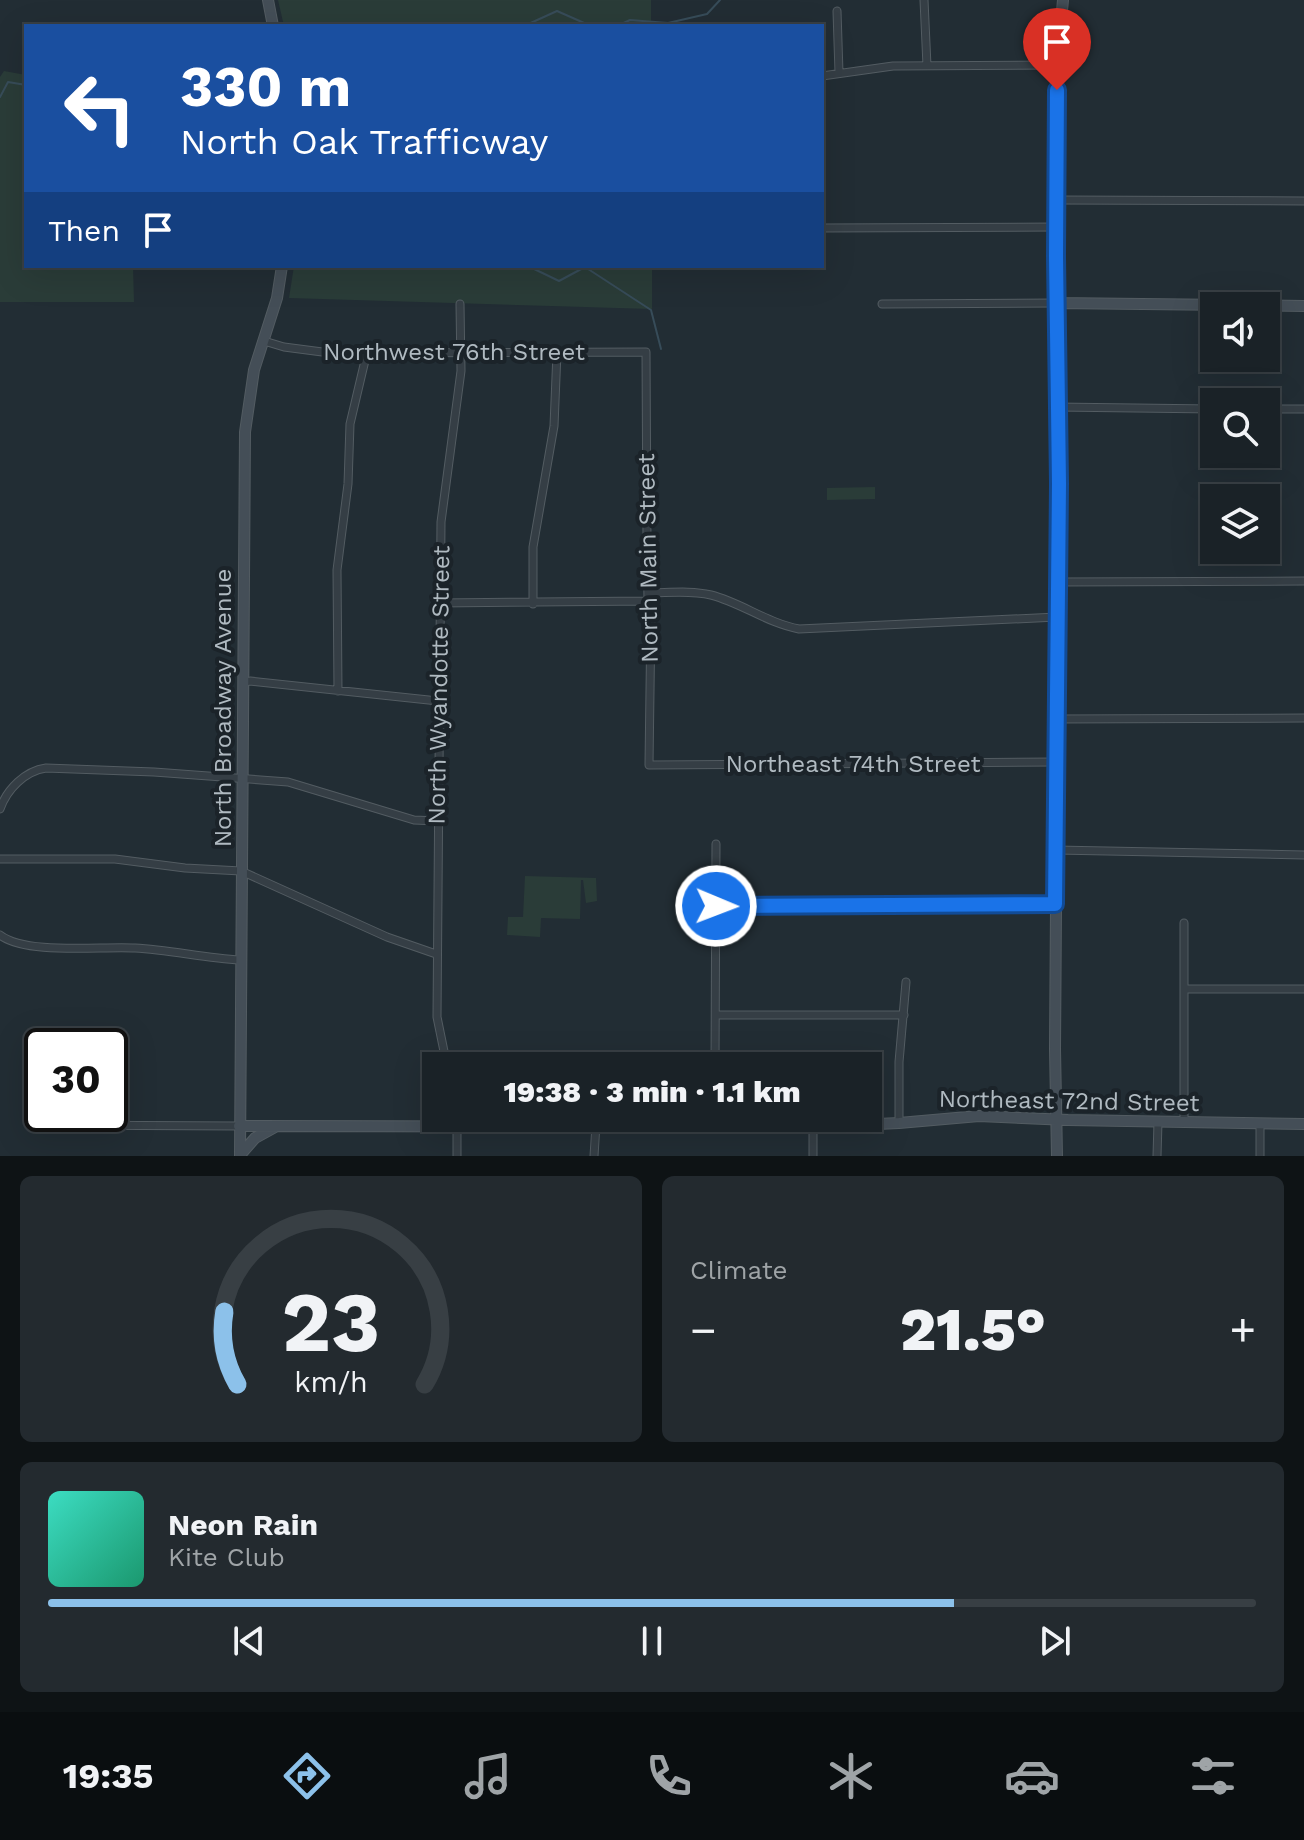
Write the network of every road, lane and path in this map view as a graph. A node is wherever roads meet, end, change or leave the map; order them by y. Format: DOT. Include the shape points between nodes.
graph roads {
  1 [pos="268,0"];
  2 [pos="924,0"];
  3 [pos="1063,0"];
  4 [pos="837,11"];
  5 [pos="273,24"];
  6 [pos="1057,65"];
  7 [pos="927,66"];
  8 [pos="839,73"];
  9 [pos="824,76"];
  10 [pos="1057,200"];
  11 [pos="1304,201"];
  12 [pos="1057,227"];
  13 [pos="824,228"];
  14 [pos="282,268"];
  15 [pos="1056,303"];
  16 [pos="460,304"];
  17 [pos="882,304"];
  18 [pos="1304,306"];
  19 [pos="264,341"];
  20 [pos="367,352"];
  21 [pos="459,352"];
  22 [pos="557,352"];
  23 [pos="646,352"];
  24 [pos="1056,407"];
  25 [pos="1200,409"];
  26 [pos="1280,409"];
  27 [pos="1304,409"];
  28 [pos="1304,581"];
  29 [pos="1058,582"];
  30 [pos="648,597"];
  31 [pos="439,603"];
  32 [pos="533,604"];
  33 [pos="1057,617"];
  34 [pos="243,683"];
  35 [pos="338,691"];
  36 [pos="438,701"];
  37 [pos="1304,718"];
  38 [pos="1057,719"];
  39 [pos="1056,762"];
  40 [pos="649,765"];
  41 [pos="242,777"];
  42 [pos="0,809"];
  43 [pos="438,821"];
  44 [pos="716,844"];
  45 [pos="1056,850"];
  46 [pos="1304,855"];
  47 [pos="0,859"];
  48 [pos="241,871"];
  49 [pos="1055,904"];
  50 [pos="716,906"];
  51 [pos="1184,923"];
  52 [pos="0,935"];
  53 [pos="436,954"];
  54 [pos="240,960"];
  55 [pos="906,982"];
  56 [pos="1184,989"];
  57 [pos="1304,989"];
  58 [pos="717,1015"];
  59 [pos="904,1015"];
  60 [pos="444,1052"];
  61 [pos="716,1052"];
  62 [pos="1055,1119"];
  63 [pos="1158,1122"];
  64 [pos="422,1123"];
  65 [pos="899,1123"];
  66 [pos="1184,1123"];
  67 [pos="1260,1123"];
  68 [pos="882,1124"];
  69 [pos="1304,1124"];
  70 [pos="128,1125"];
  71 [pos="239,1126"];
  72 [pos="277,1126"];
  73 [pos="458,1132"];
  74 [pos="596,1132"];
  75 [pos="813,1132"];
  76 [pos="240,1155"];
  77 [pos="457,1156"];
  78 [pos="594,1156"];
  79 [pos="813,1156"];
  80 [pos="1057,1156"];
  81 [pos="1157,1156"];
  82 [pos="1260,1156"];
  1 -- 5 [label="main road"];
  2 -- 7 [label="street"];
  3 -- 6 [label="main road"];
  4 -- 8 [label="street"];
  6 -- 7 [label="street"];
  6 -- 10 [label="main road"];
  7 -- 8 [label="street"];
  8 -- 9 [label="street"];
  10 -- 11 [label="street"];
  10 -- 12 [label="main road"];
  12 -- 13 [label="street"];
  12 -- 15 [label="main road"];
  14 -- 19 [label="main road, North Broadway Avenue"];
  15 -- 17 [label="street"];
  15 -- 18 [label="main road"];
  15 -- 24 [label="main road"];
  16 -- 21 [label="street, North Wyandotte Street"];
  19 -- 20 [label="street, Northwest 76th Street" via="313,352"];
  19 -- 34 [label="main road, North Broadway Avenue" via="245,432"];
  20 -- 21 [label="street, Northwest 76th Street"];
  20 -- 35 [label="street" via="350,424 337,570"];
  21 -- 22 [label="street, Northwest 76th Street"];
  21 -- 31 [label="street, North Wyandotte Street" via="441,522"];
  22 -- 23 [label="street, Northwest 76th Street"];
  22 -- 32 [label="street" via="554,426 533,547"];
  23 -- 30 [label="street, North Main Street"];
  24 -- 25 [label="street"];
  24 -- 29 [label="main road"];
  26 -- 27 [label="street"];
  28 -- 29 [label="street"];
  29 -- 33 [label="main road"];
  30 -- 32 [label="street"];
  30 -- 33 [label="street" via="710,595 799,629"];
  30 -- 40 [label="street, North Main Street"];
  31 -- 32 [label="street"];
  31 -- 36 [label="street, North Wyandotte Street"];
  33 -- 38 [label="main road"];
  34 -- 35 [label="street"];
  34 -- 41 [label="main road, North Broadway Avenue"];
  35 -- 36 [label="street"];
  36 -- 43 [label="street, North Wyandotte Street"];
  37 -- 38 [label="street"];
  38 -- 39 [label="main road"];
  39 -- 40 [label="street, Northeast 74th Street"];
  39 -- 45 [label="main road"];
  41 -- 42 [label="street" via="46,768 33,771 8,791"];
  41 -- 43 [label="street" via="297,784 414,820"];
  41 -- 48 [label="main road, North Broadway Avenue"];
  43 -- 53 [label="street, North Wyandotte Street"];
  44 -- 50 [label="street"];
  45 -- 46 [label="street"];
  45 -- 49 [label="main road"];
  47 -- 48 [label="street" via="115,859"];
  48 -- 53 [label="street"];
  48 -- 54 [label="main road, North Broadway Avenue"];
  49 -- 50 [label="street"];
  49 -- 62 [label="main road"];
  50 -- 58 [label="street"];
  51 -- 56 [label="street"];
  52 -- 54 [label="street" via="22,945 137,948"];
  53 -- 60 [label="street, North Wyandotte Street" via="437,1017"];
  54 -- 71 [label="main road, North Broadway Avenue"];
  55 -- 59 [label="street"];
  56 -- 57 [label="street"];
  56 -- 66 [label="street"];
  58 -- 59 [label="street"];
  58 -- 61 [label="street"];
  59 -- 65 [label="street"];
  62 -- 63 [label="main road, Northeast 72nd Street"];
  62 -- 65 [label="main road, Northeast 72nd Street" via="979,1116"];
  62 -- 80 [label="main road"];
  63 -- 66 [label="main road, Northeast 72nd Street"];
  63 -- 81 [label="street"];
  64 -- 72 [label="main road, Northeast 72nd Street"];
  65 -- 68 [label="main road, Northeast 72nd Street"];
  66 -- 67 [label="main road, Northeast 72nd Street"];
  67 -- 69 [label="main road, Northeast 72nd Street"];
  67 -- 82 [label="street"];
  70 -- 71 [label="street"];
  71 -- 72 [label="main road, Northeast 72nd Street"];
  71 -- 76 [label="main road, North Broadway Avenue"];
  72 -- 76 [label="main road" via="255,1138"];
  73 -- 77 [label="street"];
  74 -- 78 [label="street"];
  75 -- 79 [label="street"];
}
